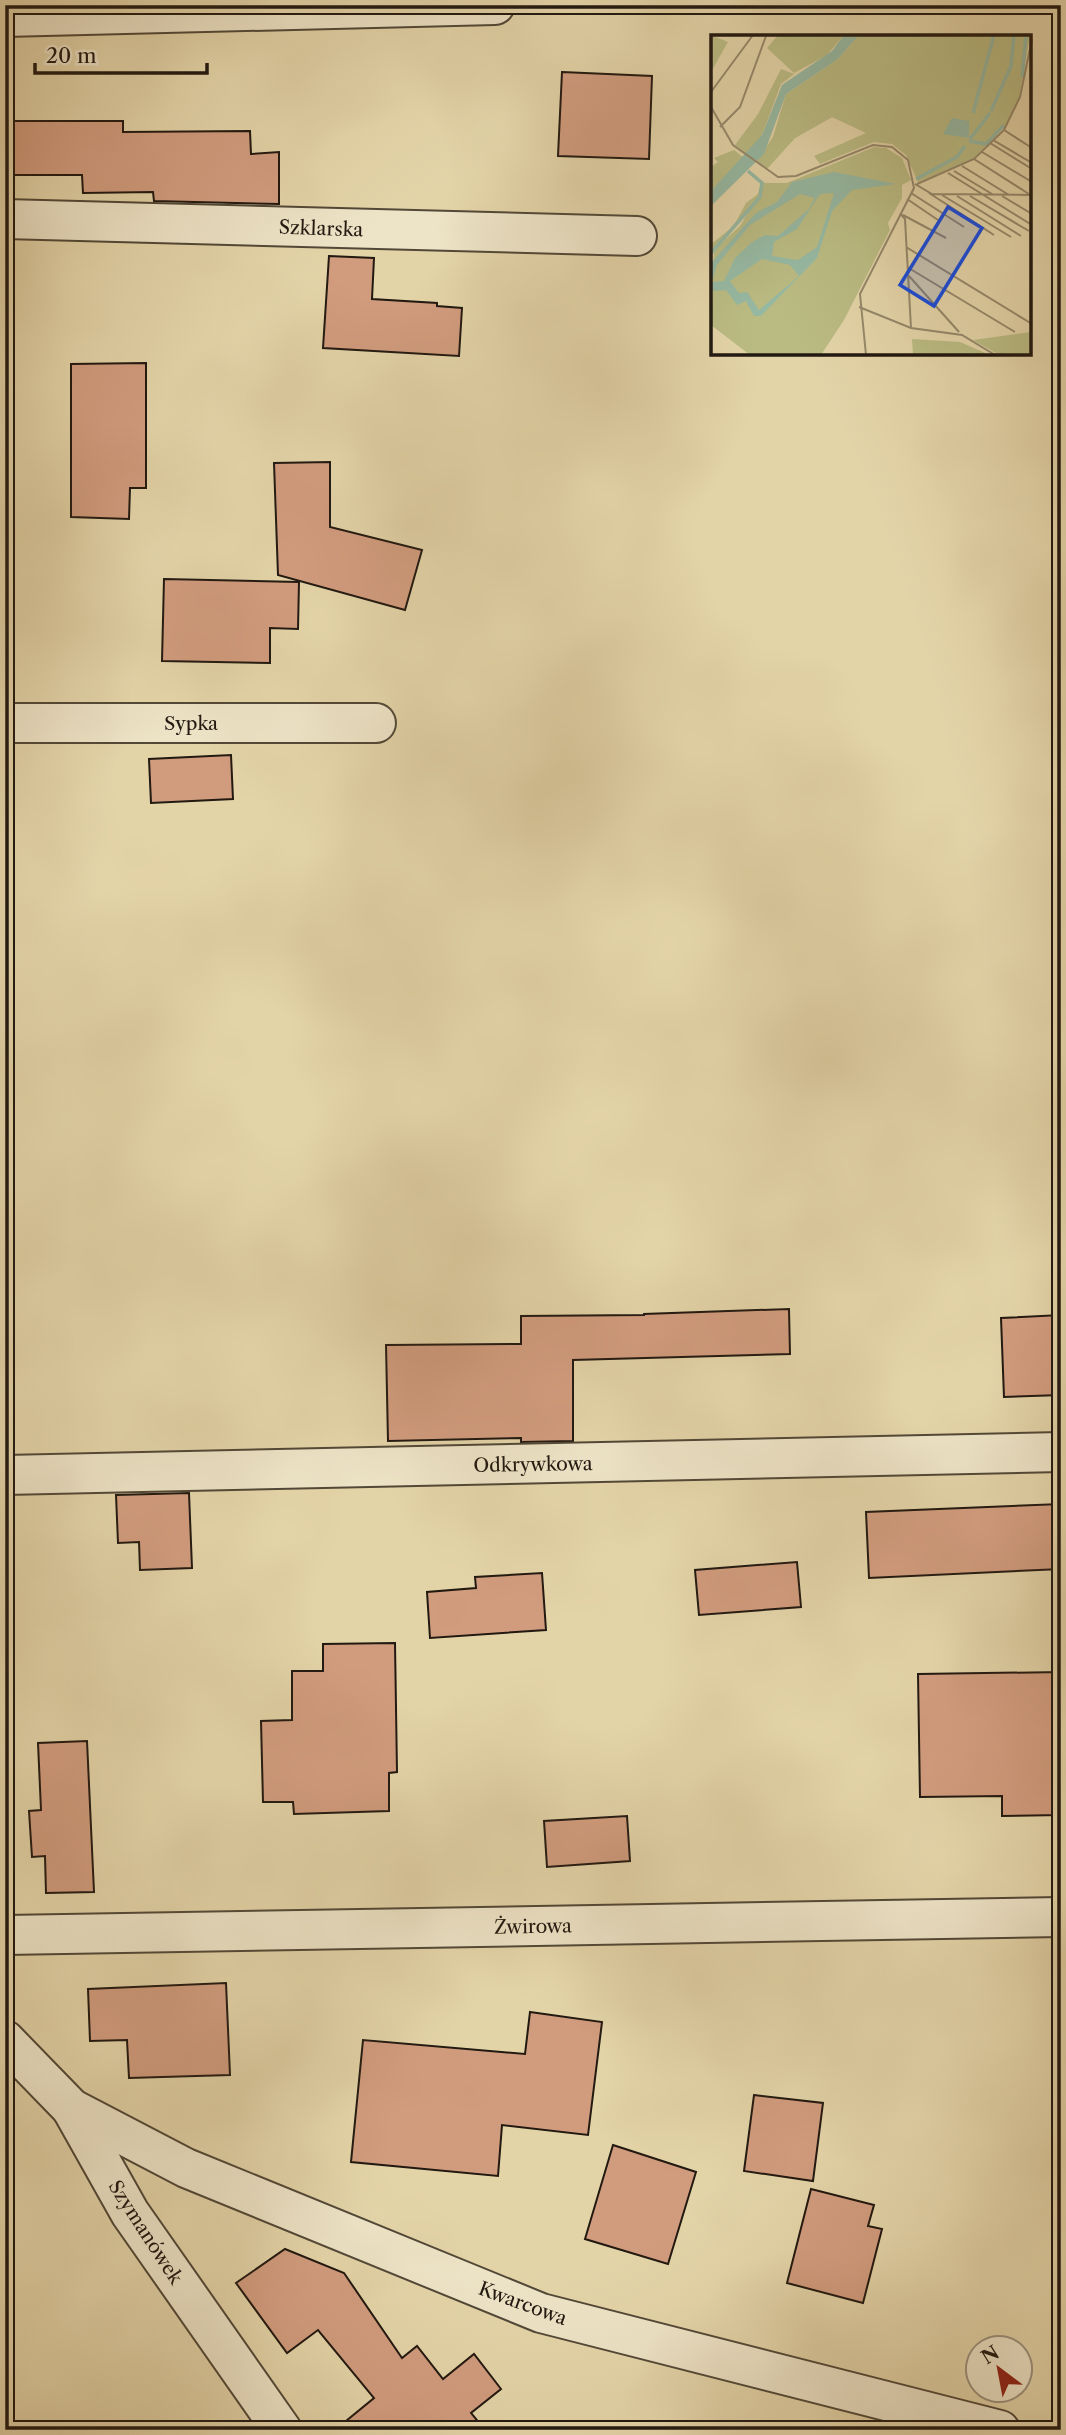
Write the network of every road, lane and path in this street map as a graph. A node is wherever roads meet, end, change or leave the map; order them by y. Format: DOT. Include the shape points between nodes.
graph roads {
  1 [pos="495,5"];
  2 [pos="5,17"];
  3 [pos="5,219"];
  4 [pos="637,236"];
  5 [pos="5,723"];
  6 [pos="376,723"];
  7 [pos="1061,1452"];
  8 [pos="5,1475"];
  9 [pos="1061,1917"];
  10 [pos="5,1935"];
  11 [pos="5,2040"];
  12 [pos="71,2108"];
  13 [pos="282,2430"];
  14 [pos="1000,2430"];
  1 -- 2 [label="street"];
  3 -- 4 [label="street, Szklarska"];
  5 -- 6 [label="street, Sypka"];
  7 -- 8 [label="street, Odkrywkowa"];
  9 -- 10 [label="street, Żwirowa"];
  11 -- 12 [label="street, Szymanówek"];
  12 -- 13 [label="street, Szymanówek" via="130,2214"];
  12 -- 14 [label="street, Kwarcowa" via="186,2168 541,2313"];
}
